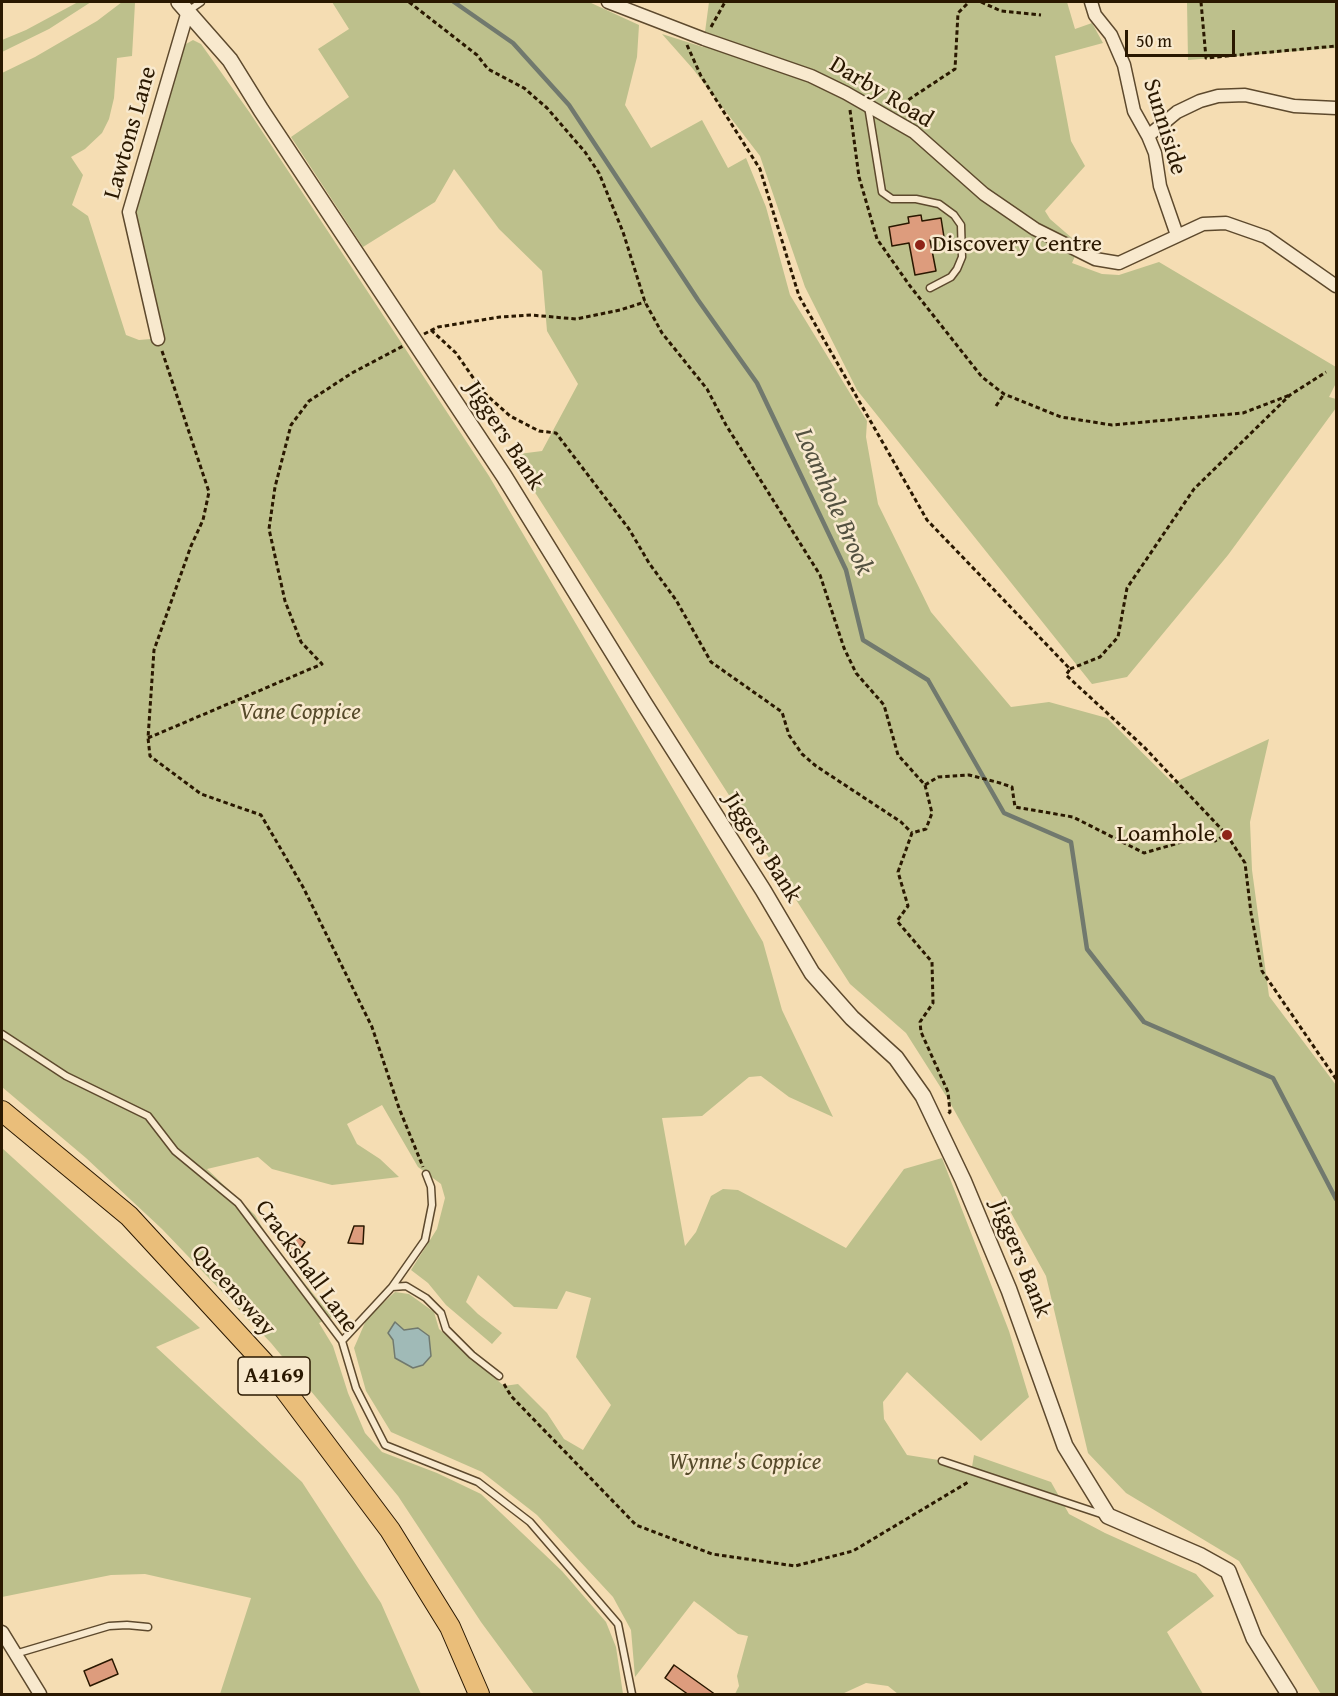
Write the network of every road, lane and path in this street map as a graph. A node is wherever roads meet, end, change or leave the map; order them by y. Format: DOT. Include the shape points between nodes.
graph roads {
  1 [pos="201,2"];
  2 [pos="409,2"];
  3 [pos="608,2"];
  4 [pos="725,2"];
  5 [pos="969,2"];
  6 [pos="981,2"];
  7 [pos="1091,2"];
  8 [pos="1201,2"];
  9 [pos="183,6"];
  10 [pos="1041,15"];
  11 [pos="681,30"];
  12 [pos="704,39"];
  13 [pos="1336,46"];
  14 [pos="848,94"];
  15 [pos="868,105"];
  16 [pos="1336,108"];
  17 [pos="887,115"];
  18 [pos="1148,136"];
  19 [pos="1177,235"];
  20 [pos="1336,286"];
  21 [pos="930,288"];
  22 [pos="645,302"];
  23 [pos="431,330"];
  24 [pos="158,339"];
  25 [pos="412,339"];
  26 [pos="1326,372"];
  27 [pos="1004,394"];
  28 [pos="1290,394"];
  29 [pos="996,406"];
  30 [pos="1070,669"];
  31 [pos="148,738"];
  32 [pos="925,785"];
  33 [pos="912,832"];
  34 [pos="1227,834"];
  35 [pos="2,1034"];
  36 [pos="1336,1079"];
  37 [pos="2,1111"];
  38 [pos="936,1124"];
  39 [pos="426,1174"];
  40 [pos="392,1287"];
  41 [pos="342,1341"];
  42 [pos="499,1376"];
  43 [pos="942,1461"];
  44 [pos="981,1474"];
  45 [pos="1108,1516"];
  46 [pos="148,1627"];
  47 [pos="2,1632"];
  48 [pos="15,1654"];
  49 [pos="40,1695"];
  50 [pos="479,1695"];
  51 [pos="632,1695"];
  52 [pos="1289,1695"];
  1 -- 9 [label="lane"];
  2 -- 22 [label="path" via="477,55 488,69 524,88 585,152 599,173 623,232"];
  3 -- 11 [label="street, Darby Road"];
  4 -- 12 [label="path"];
  5 -- 17 [label="path" via="958,13 955,69"];
  6 -- 10 [label="path" via="1001,10"];
  7 -- 18 [label="street, Sunniside" via="1124,65 1134,111"];
  8 -- 13 [label="path" via="1206,58"];
  9 -- 24 [label="street, Lawtons Lane" via="129,212"];
  9 -- 25 [label="street, Jiggers Bank" via="231,60"];
  11 -- 12 [label="street, Darby Road"];
  11 -- 30 [label="path" via="701,76 760,169 799,296 927,520"];
  12 -- 14 [label="street, Darby Road" via="811,76"];
  14 -- 15 [label="street, Darby Road"];
  14 -- 27 [label="path" via="860,177 877,239 982,377"];
  15 -- 17 [label="street, Darby Road"];
  15 -- 21 [label="lane" via="882,192 892,199 939,204 961,225 962,257 957,269 951,277"];
  16 -- 18 [label="street" via="1294,106 1245,95 1218,96 1177,112"];
  17 -- 19 [label="street, Darby Road" via="914,132 1001,207 1035,230 1095,260 1119,263"];
  18 -- 19 [label="street, Sunniside"];
  19 -- 20 [label="street, Darby Road" via="1203,224 1226,223 1266,237"];
  22 -- 23 [label="path" via="576,319 500,317"];
  22 -- 32 [label="path" via="662,333 707,388 820,575 856,673 884,705 898,755"];
  23 -- 25 [label="path"];
  23 -- 33 [label="path" via="456,353 483,392 510,416 539,431 556,433 629,529 711,662 782,712 789,735 816,766"];
  24 -- 31 [label="path" via="209,492 203,520 154,650"];
  25 -- 31 [label="path" via="309,401 291,425 269,529 285,601 301,642 322,664"];
  25 -- 38 [label="street, Jiggers Bank" via="504,476 812,973 852,1018 896,1058 923,1096"];
  26 -- 28 [label="path"];
  27 -- 28 [label="path" via="1060,417 1112,426 1243,413"];
  27 -- 29 [label="path"];
  28 -- 30 [label="path" via="1194,489 1127,588 1118,637 1100,657"];
  30 -- 34 [label="path" via="1066,675 1144,747"];
  31 -- 39 [label="path" via="150,756 201,794 261,815 303,887 372,1027"];
  32 -- 33 [label="path" via="932,813 926,829"];
  32 -- 34 [label="path" via="938,777 969,775 1000,783 1012,787 1015,807 1073,818 1144,854 1206,835 1215,841"];
  33 -- 38 [label="path" via="898,872 908,906 897,921 932,962 933,1003 920,1022 921,1032 948,1092 950,1112"];
  34 -- 36 [label="path" via="1245,862 1262,971"];
  35 -- 41 [label="lane, Crackshall Lane" via="66,1076 148,1116 175,1151 238,1203"];
  37 -- 50 [label="main road, Queensway / A4169" via="129,1216 267,1366 390,1530 450,1627"];
  38 -- 45 [label="street, Jiggers Bank" via="1009,1290 1065,1446"];
  39 -- 40 [label="lane" via="432,1205 425,1240"];
  40 -- 41 [label="lane"];
  40 -- 42 [label="lane" via="406,1286 426,1298 441,1313 446,1329"];
  41 -- 51 [label="lane, Crackshall Lane" via="356,1388 385,1445 478,1482 530,1522 618,1624"];
  42 -- 44 [label="path" via="511,1395 636,1525 712,1554 795,1566 853,1551"];
  43 -- 44 [label="lane"];
  44 -- 45 [label="lane"];
  45 -- 52 [label="street" via="1228,1571 1254,1638"];
  46 -- 48 [label="lane" via="109,1626"];
  47 -- 48 [label="street"];
  48 -- 49 [label="street"];
}
